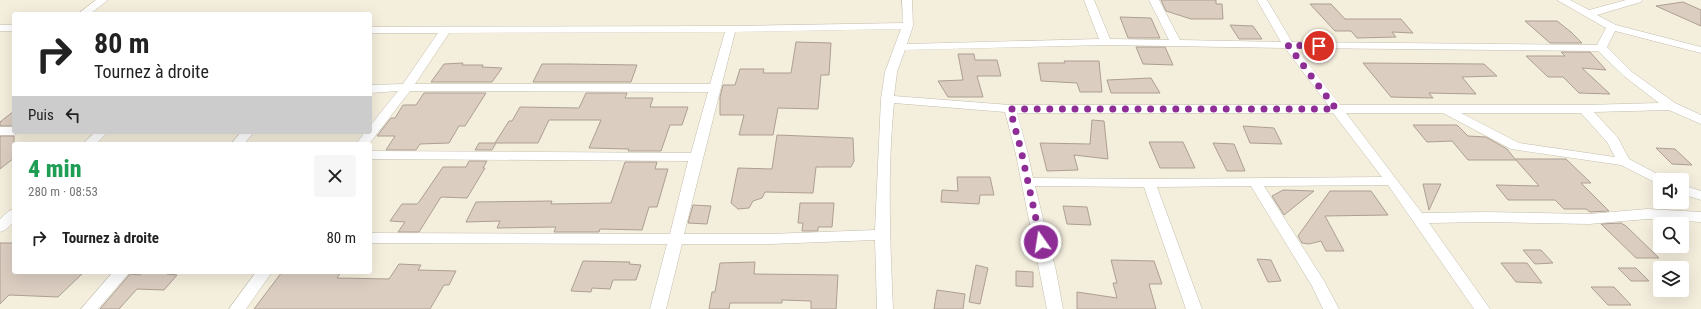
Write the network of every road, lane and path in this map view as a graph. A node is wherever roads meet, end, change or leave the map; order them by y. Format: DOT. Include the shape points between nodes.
graph roads {
  1 [pos="103,0"];
  2 [pos="907,0"];
  3 [pos="1088,0"];
  4 [pos="1154,0"];
  5 [pos="1262,0"];
  6 [pos="1562,0"];
  7 [pos="1637,0"];
  8 [pos="86,12"];
  9 [pos="1587,14"];
  10 [pos="908,26"];
  11 [pos="1612,27"];
  12 [pos="0,28"];
  13 [pos="12,28"];
  14 [pos="731,29"];
  15 [pos="372,30"];
  16 [pos="444,31"];
  17 [pos="1106,42"];
  18 [pos="1701,42"];
  19 [pos="1672,43"];
  20 [pos="1177,44"];
  21 [pos="1288,45"];
  22 [pos="901,47"];
  23 [pos="1601,48"];
  24 [pos="1701,50"];
  25 [pos="407,87"];
  26 [pos="714,88"];
  27 [pos="372,89"];
  28 [pos="887,99"];
  29 [pos="1671,106"];
  30 [pos="1010,109"];
  31 [pos="1336,109"];
  32 [pos="1445,109"];
  33 [pos="1584,109"];
  34 [pos="1701,120"];
  35 [pos="0,131"];
  36 [pos="12,131"];
  37 [pos="372,131"];
  38 [pos="100,134"];
  39 [pos="246,134"];
  40 [pos="370,134"];
  41 [pos="91,142"];
  42 [pos="239,142"];
  43 [pos="364,142"];
  44 [pos="372,155"];
  45 [pos="696,157"];
  46 [pos="1624,162"];
  47 [pos="1653,177"];
  48 [pos="1392,181"];
  49 [pos="1027,182"];
  50 [pos="1255,182"];
  51 [pos="1149,183"];
  52 [pos="1689,192"];
  53 [pos="1701,196"];
  54 [pos="12,216"];
  55 [pos="1701,217"];
  56 [pos="1418,218"];
  57 [pos="0,226"];
  58 [pos="882,235"];
  59 [pos="372,238"];
  60 [pos="676,238"];
  61 [pos="120,274"];
  62 [pos="263,274"];
  63 [pos="89,309"];
  64 [pos="237,309"];
  65 [pos="658,309"];
  66 [pos="885,309"];
  67 [pos="1055,309"];
  68 [pos="1194,309"];
  69 [pos="1331,309"];
  70 [pos="1482,309"];
  1 -- 8 [label="street"];
  2 -- 10 [label="street"];
  3 -- 17 [label="street"];
  4 -- 20 [label="street"];
  5 -- 21 [label="street"];
  6 -- 9 [label="street"];
  7 -- 9 [label="street"];
  9 -- 11 [label="street"];
  10 -- 14 [label="street"];
  10 -- 22 [label="street"];
  11 -- 19 [label="street"];
  11 -- 23 [label="street"];
  12 -- 13 [label="street"];
  14 -- 16 [label="street"];
  14 -- 26 [label="street"];
  15 -- 16 [label="street"];
  16 -- 25 [label="street"];
  17 -- 20 [label="street"];
  17 -- 22 [label="street"];
  18 -- 19 [label="street"];
  19 -- 24 [label="street"];
  20 -- 21 [label="street"];
  21 -- 23 [label="street"];
  21 -- 31 [label="street"];
  22 -- 28 [label="street" via="891,72"];
  23 -- 29 [label="street" via="1628,74"];
  25 -- 26 [label="street"];
  25 -- 27 [label="street"];
  25 -- 37 [label="street"];
  26 -- 45 [label="street"];
  28 -- 30 [label="street"];
  28 -- 58 [label="street"];
  29 -- 33 [label="street"];
  29 -- 34 [label="street"];
  30 -- 31 [label="street"];
  30 -- 49 [label="street"];
  31 -- 32 [label="street"];
  31 -- 48 [label="street"];
  32 -- 33 [label="street"];
  32 -- 46 [label="street" via="1516,146"];
  33 -- 46 [label="street" via="1613,141"];
  35 -- 36 [label="street"];
  38 -- 41 [label="street"];
  39 -- 42 [label="street"];
  40 -- 43 [label="street"];
  44 -- 45 [label="street"];
  45 -- 60 [label="street"];
  46 -- 47 [label="street"];
  48 -- 50 [label="street"];
  48 -- 56 [label="street"];
  49 -- 51 [label="street"];
  49 -- 67 [label="street"];
  50 -- 51 [label="street"];
  50 -- 69 [label="street" via="1319,285"];
  51 -- 68 [label="street"];
  52 -- 53 [label="street"];
  54 -- 57 [label="street"];
  55 -- 56 [label="street" via="1647,214 1589,219"];
  56 -- 70 [label="street"];
  58 -- 60 [label="street" via="770,239"];
  58 -- 66 [label="street"];
  59 -- 60 [label="street"];
  60 -- 65 [label="street"];
  61 -- 63 [label="street"];
  62 -- 64 [label="street"];
}
